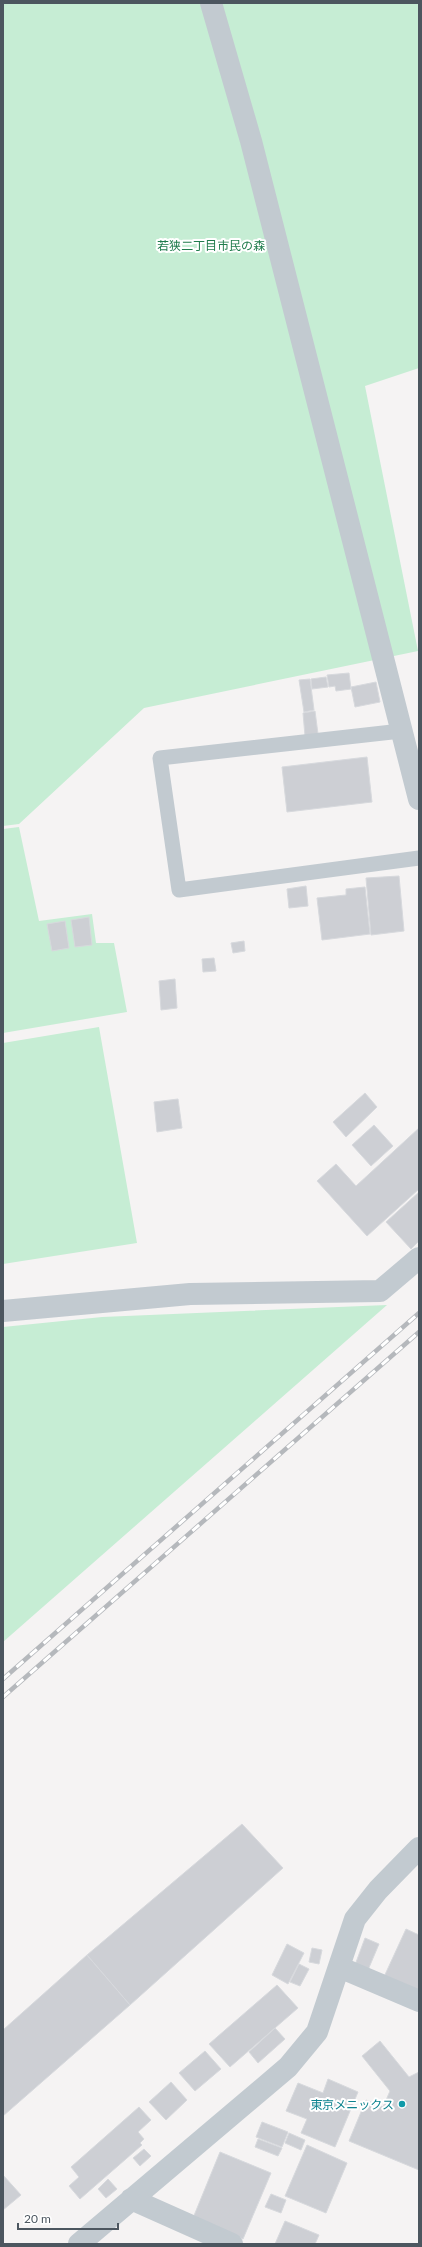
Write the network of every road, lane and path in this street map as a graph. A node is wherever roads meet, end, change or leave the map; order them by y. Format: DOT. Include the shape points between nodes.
graph roads {
  1 [pos="211,3"];
  2 [pos="401,731"];
  3 [pos="419,799"];
  4 [pos="419,858"];
  5 [pos="419,1258"];
  6 [pos="3,1311"];
  7 [pos="419,1848"];
  8 [pos="339,1967"];
  9 [pos="419,2001"];
  10 [pos="131,2199"];
  11 [pos="79,2244"];
  12 [pos="232,2244"];
  1 -- 2 [label="street" via="251,141"];
  2 -- 3 [label="street"];
  2 -- 4 [label="lane" via="160,758 179,890"];
  5 -- 6 [label="street" via="380,1291 190,1294"];
  7 -- 8 [label="street" via="378,1890 355,1919"];
  8 -- 9 [label="street"];
  8 -- 10 [label="street" via="317,2032 288,2067"];
  10 -- 11 [label="street"];
  10 -- 12 [label="street"];
}
